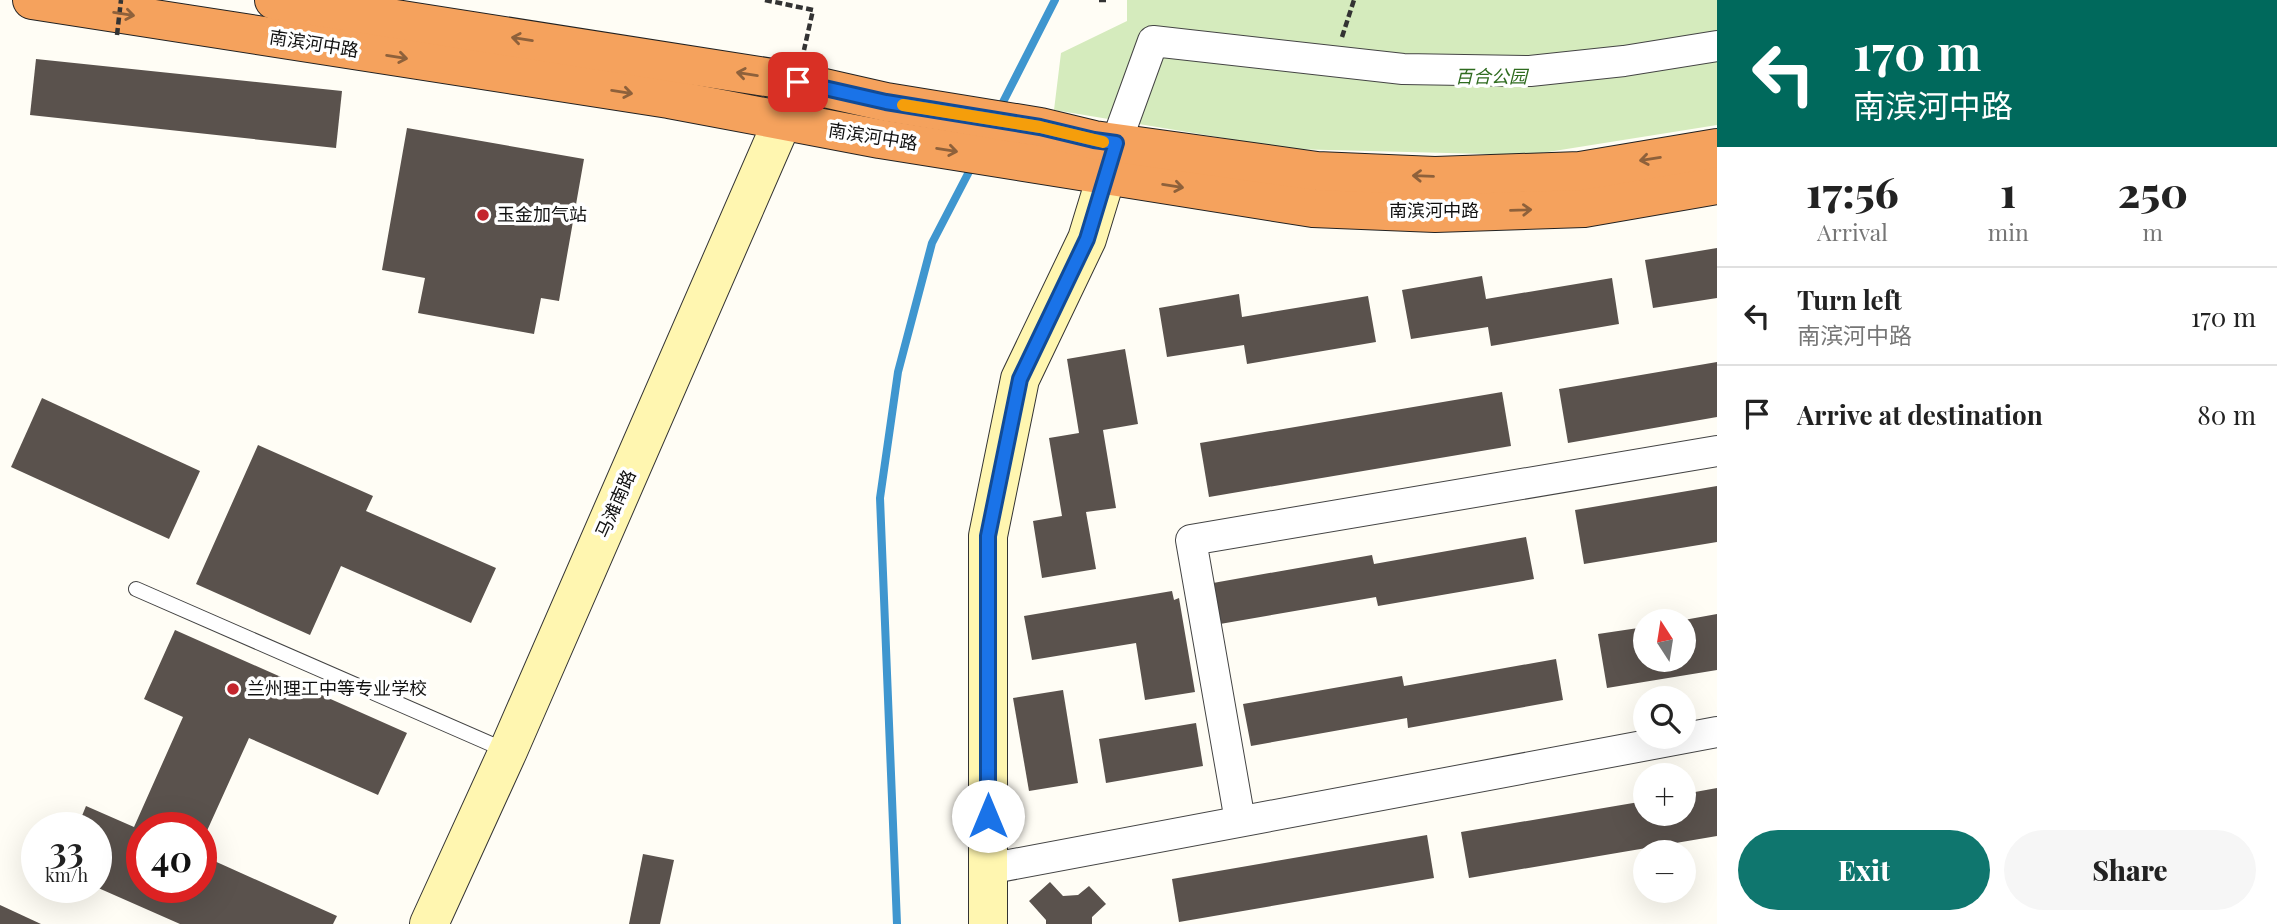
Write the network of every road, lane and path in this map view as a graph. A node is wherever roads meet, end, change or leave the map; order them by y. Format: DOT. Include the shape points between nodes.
graph roads {
  1 [pos="32,0"];
  2 [pos="121,0"];
  3 [pos="274,0"];
  4 [pos="765,0"];
  5 [pos="1099,0"];
  6 [pos="1107,0"];
  7 [pos="1354,0"];
  8 [pos="117,35"];
  9 [pos="1717,46"];
  10 [pos="1334,61"];
  11 [pos="798,82"];
  12 [pos="883,120"];
  13 [pos="782,122"];
  14 [pos="1717,148"];
  15 [pos="1111,159"];
  16 [pos="1717,185"];
  17 [pos="1717,451"];
  18 [pos="136,589"];
  19 [pos="1717,732"];
  20 [pos="508,751"];
  21 [pos="1240,821"];
  22 [pos="988,869"];
  23 [pos="429,924"];
  24 [pos="988,924"];
  1 -- 13 [label="highway, 南滨河中路, one-way" via="669,99"];
  2 -- 8 [label="path, bridge"];
  11 -- 3 [label="highway, 南滨河中路, one-way"];
  4 -- 11 [label="path" via="813,10"];
  5 -- 6 [label="path"];
  7 -- 10 [label="path"];
  9 -- 10 [label="street" via="1530,71 1403,69"];
  10 -- 15 [label="street" via="1153,41"];
  11 -- 12 [label="highway, 南滨河中路"];
  11 -- 13 [label="main road, 马滩南路"];
  12 -- 13 [label="highway, 南滨河中路"];
  12 -- 15 [label="highway, 南滨河中路, one-way" via="1033,163"];
  12 -- 15 [label="highway, 南滨河中路" via="1040,127 1094,140"];
  13 -- 20 [label="main road, 马滩南路"];
  14 -- 15 [label="highway, 南滨河中路, one-way" via="1580,170 1435,176"];
  15 -- 16 [label="highway, 南滨河中路, one-way" via="1313,208 1435,213 1584,208"];
  15 -- 22 [label="main road" via="1087,239 1020,379 988,536"];
  17 -- 21 [label="street" via="1191,540"];
  18 -- 20 [label="lane"];
  19 -- 21 [label="street"];
  20 -- 23 [label="main road, 马滩南路"];
  21 -- 22 [label="street"];
  22 -- 24 [label="main road"];
}
